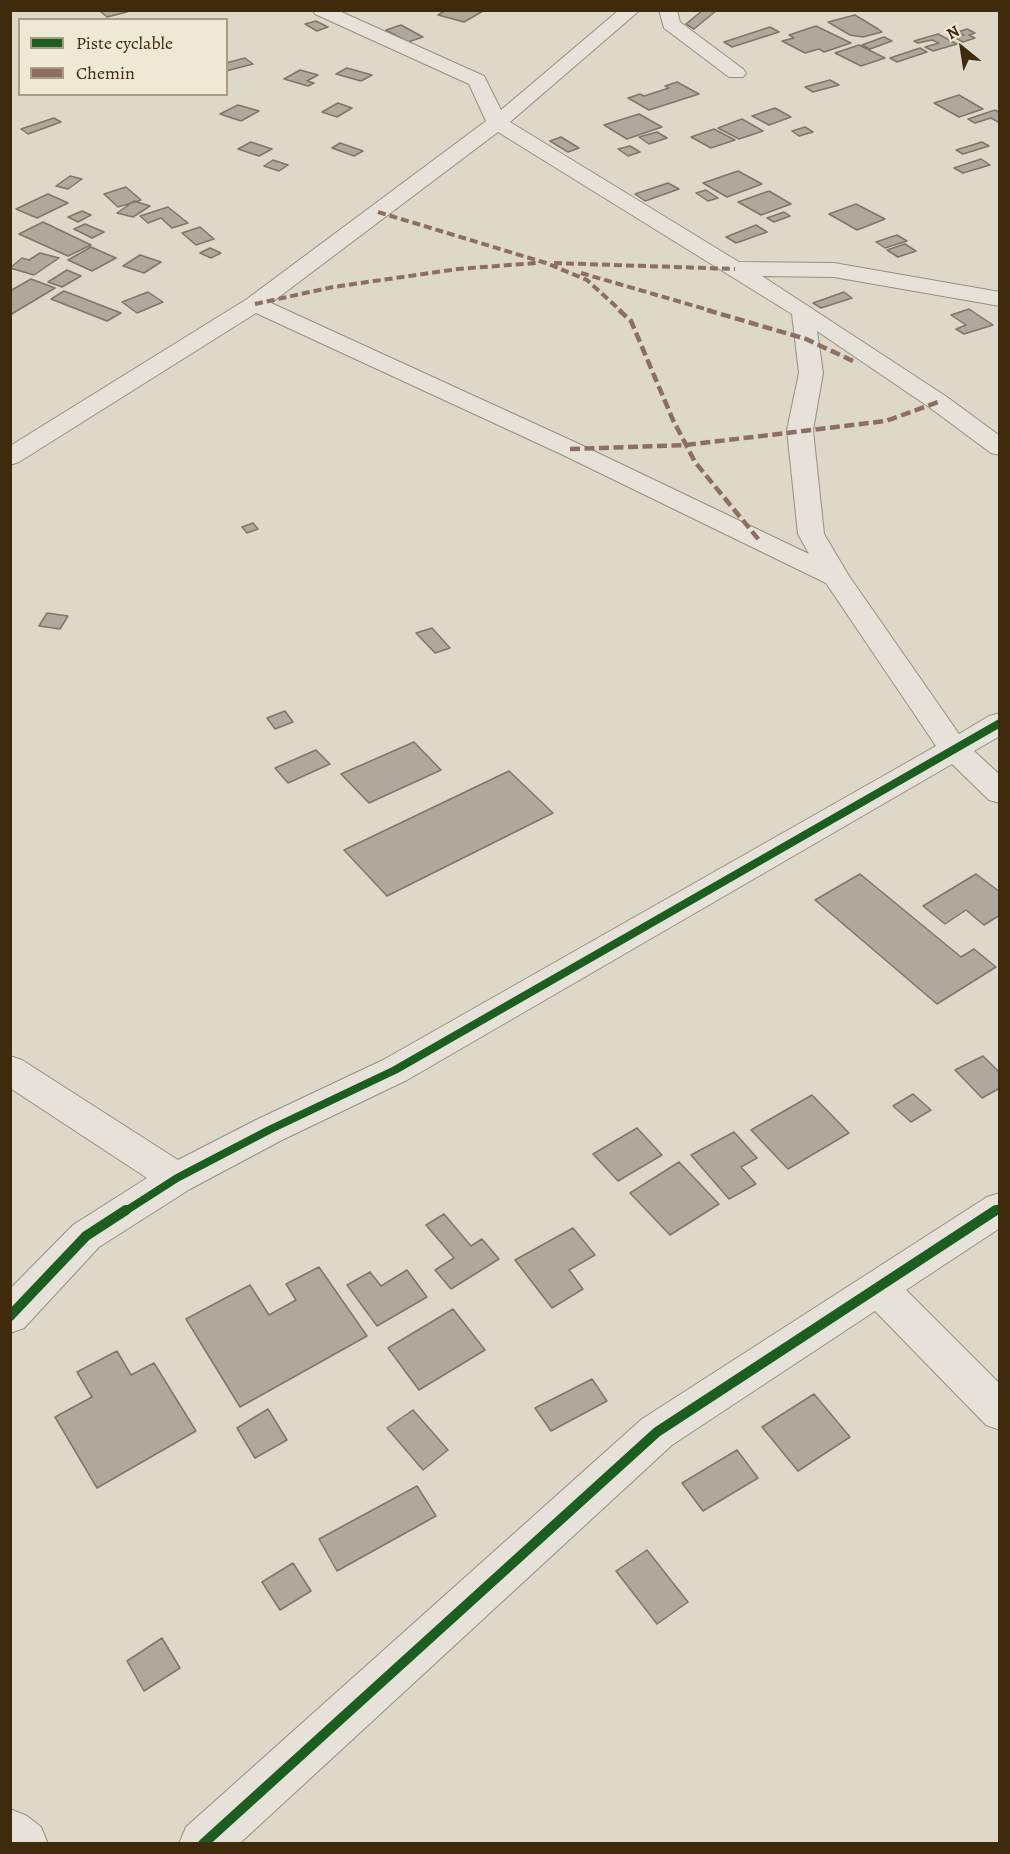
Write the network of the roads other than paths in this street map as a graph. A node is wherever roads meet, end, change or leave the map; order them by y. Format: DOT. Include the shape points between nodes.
graph roads {
  1 [pos="321,10"];
  2 [pos="654,18"];
  3 [pos="736,73"];
  4 [pos="497,123"];
  5 [pos="735,269"];
  6 [pos="999,299"];
  7 [pos="255,304"];
  8 [pos="803,310"];
  9 [pos="999,448"];
  10 [pos="10,457"];
  11 [pos="836,577"];
  12 [pos="999,723"];
  13 [pos="952,748"];
  14 [pos="999,793"];
  15 [pos="10,1070"];
  16 [pos="177,1178"];
  17 [pos="999,1208"];
  18 [pos="878,1288"];
  19 [pos="10,1317"];
  20 [pos="999,1413"];
  21 [pos="10,1833"];
  22 [pos="24,1844"];
  23 [pos="203,1844"];
  1 -- 4 [label="street" via="477,80"];
  2 -- 3 [label="street"];
  2 -- 4 [label="street" via="604,33"];
  4 -- 5 [label="street"];
  4 -- 7 [label="street"];
  5 -- 6 [label="street" via="834,270"];
  5 -- 8 [label="street"];
  7 -- 10 [label="street"];
  7 -- 11 [label="street"];
  8 -- 9 [label="street"];
  8 -- 11 [label="street" via="811,373 800,430 811,534"];
  11 -- 13 [label="street"];
  12 -- 13 [label="street"];
  13 -- 14 [label="street"];
  13 -- 16 [label="street" via="395,1070"];
  15 -- 16 [label="street"];
  16 -- 19 [label="street" via="86,1236"];
  17 -- 18 [label="street"];
  18 -- 20 [label="street"];
  18 -- 23 [label="street" via="657,1432"];
  21 -- 22 [label="street"];
}
